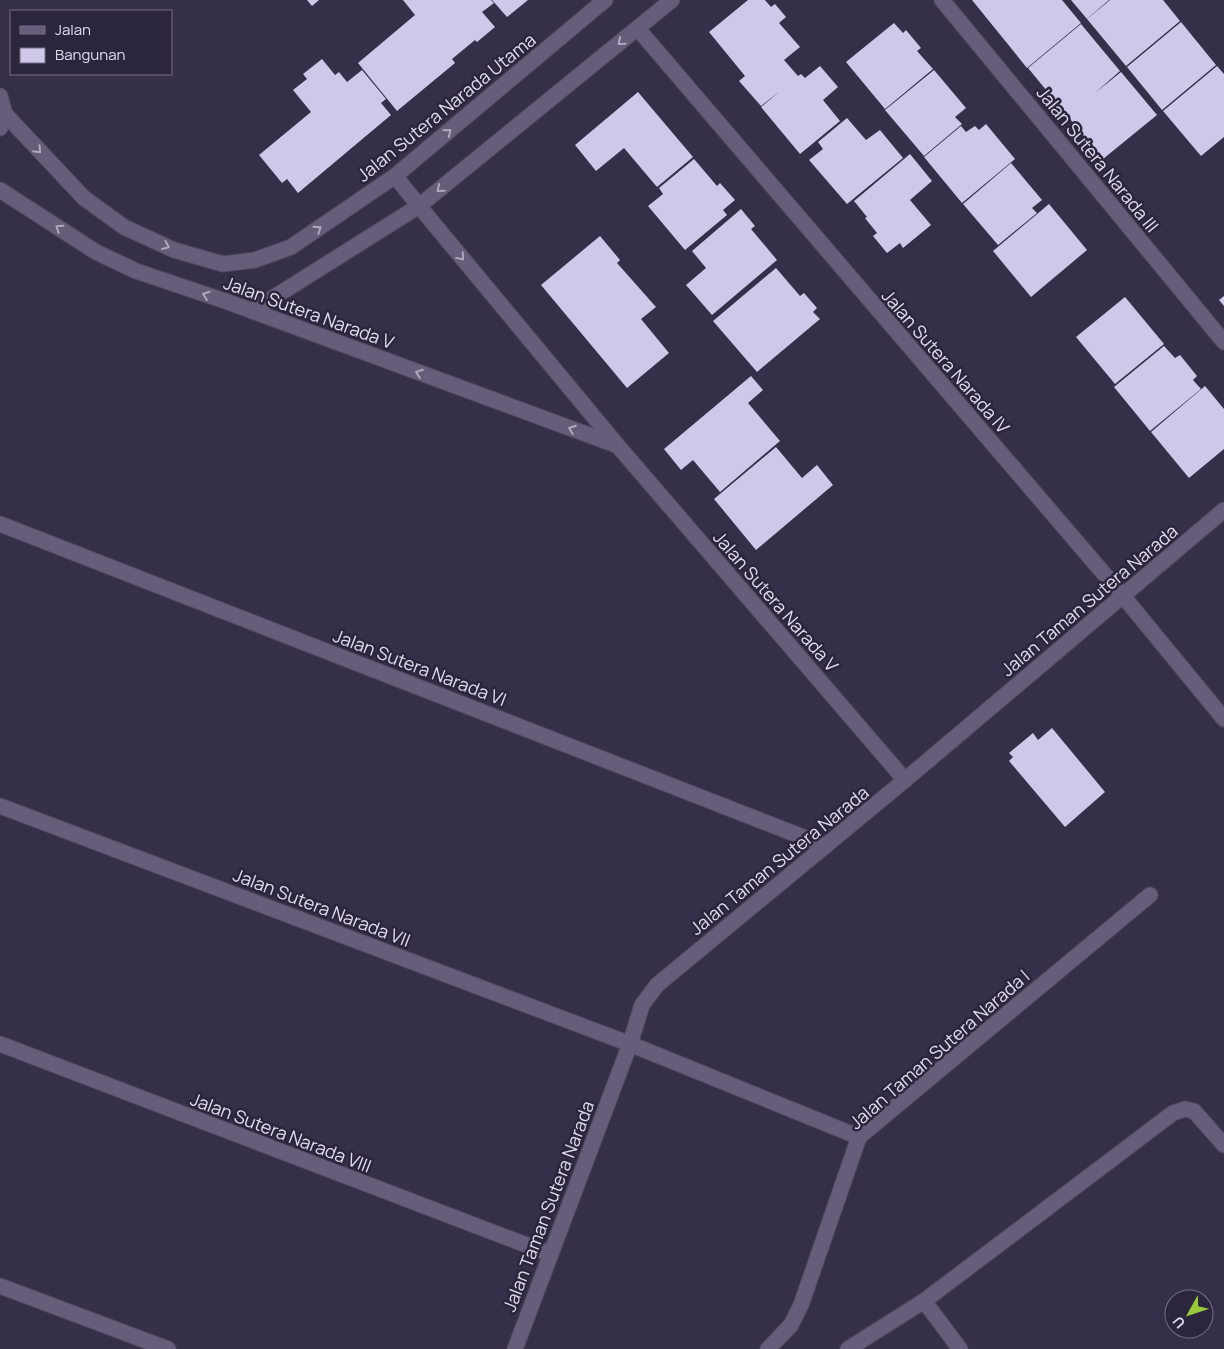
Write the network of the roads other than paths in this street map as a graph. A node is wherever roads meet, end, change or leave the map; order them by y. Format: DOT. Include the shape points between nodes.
graph roads {
  1 [pos="605,0"];
  2 [pos="672,0"];
  3 [pos="942,0"];
  4 [pos="638,29"];
  5 [pos="0,96"];
  6 [pos="2,121"];
  7 [pos="395,176"];
  8 [pos="0,190"];
  9 [pos="419,206"];
  10 [pos="252,311"];
  11 [pos="1224,342"];
  12 [pos="618,446"];
  13 [pos="1224,510"];
  14 [pos="0,524"];
  15 [pos="1123,596"];
  16 [pos="1224,719"];
  17 [pos="905,780"];
  18 [pos="0,806"];
  19 [pos="826,846"];
  20 [pos="1150,895"];
  21 [pos="0,1044"];
  22 [pos="630,1044"];
  23 [pos="858,1137"];
  24 [pos="1224,1145"];
  25 [pos="550,1254"];
  26 [pos="0,1286"];
  27 [pos="924,1301"];
  28 [pos="168,1349"];
  29 [pos="515,1349"];
  30 [pos="768,1349"];
  31 [pos="848,1349"];
  32 [pos="960,1349"];
  7 -- 1 [label="street, Jalan Sutera Narada Utama, one-way"];
  2 -- 4 [label="street"];
  3 -- 11 [label="street, Jalan Sutera Narada III"];
  4 -- 9 [label="street, one-way"];
  4 -- 15 [label="street, Jalan Sutera Narada IV"];
  5 -- 6 [label="street"];
  6 -- 7 [label="street, Jalan Sutera Narada Utama, one-way" via="84,198 124,227 174,250 223,264 255,260 292,247"];
  7 -- 9 [label="street, Jalan Sutera Narada V"];
  10 -- 8 [label="street, Jalan Sutera Narada V, one-way" via="104,256"];
  9 -- 10 [label="street"];
  9 -- 12 [label="street, Jalan Sutera Narada V, one-way"];
  12 -- 10 [label="street, Jalan Sutera Narada V, one-way"];
  12 -- 17 [label="street, Jalan Sutera Narada V"];
  13 -- 15 [label="street, Jalan Taman Sutera Narada"];
  14 -- 19 [label="street, Jalan Sutera Narada VI"];
  15 -- 16 [label="street, Jalan Sutera Narada IV"];
  15 -- 17 [label="street, Jalan Taman Sutera Narada"];
  17 -- 19 [label="street, Jalan Taman Sutera Narada"];
  18 -- 22 [label="street, Jalan Sutera Narada VII"];
  19 -- 22 [label="street, Jalan Taman Sutera Narada" via="657,985 642,1005"];
  20 -- 23 [label="street, Jalan Taman Sutera Narada I"];
  21 -- 25 [label="street, Jalan Sutera Narada VIII"];
  22 -- 23 [label="street, Jalan Sutera Narada VII"];
  22 -- 25 [label="street, Jalan Taman Sutera Narada"];
  23 -- 30 [label="street, Jalan Taman Sutera Narada I" via="801,1305 790,1325"];
  24 -- 27 [label="street" via="1194,1111 1173,1112"];
  25 -- 29 [label="street, Jalan Taman Sutera Narada"];
  26 -- 28 [label="street"];
  27 -- 31 [label="street"];
  27 -- 32 [label="street"];
}
